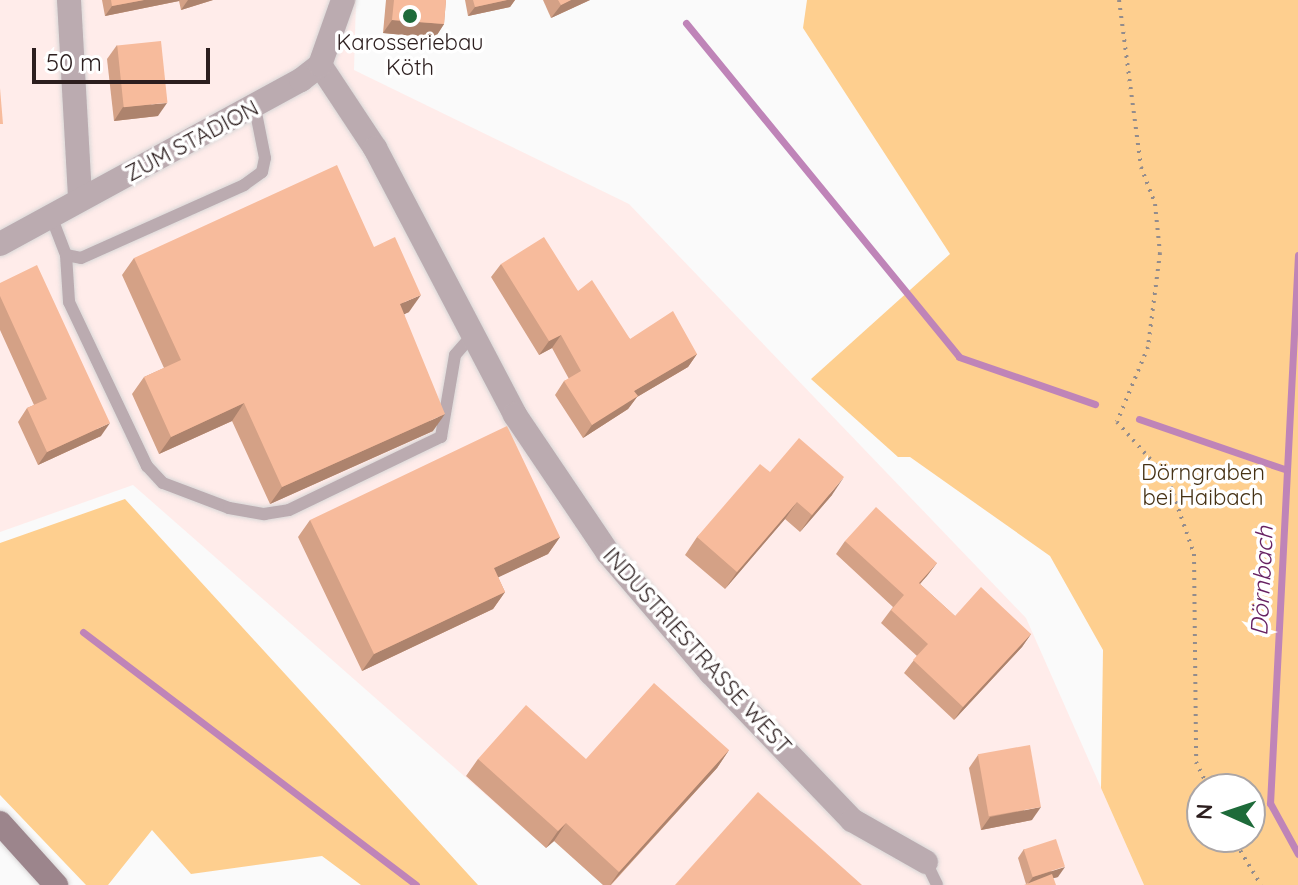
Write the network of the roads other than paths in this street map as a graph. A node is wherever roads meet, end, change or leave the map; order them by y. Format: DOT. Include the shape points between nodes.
graph roads {
  1 [pos="69,0"];
  2 [pos="343,0"];
  3 [pos="320,65"];
  4 [pos="255,108"];
  5 [pos="80,199"];
  6 [pos="51,216"];
  7 [pos="0,244"];
  8 [pos="66,255"];
  9 [pos="473,334"];
  10 [pos="0,823"];
  11 [pos="926,862"];
  12 [pos="56,885"];
  13 [pos="937,885"];
  1 -- 5 [label="street"];
  2 -- 3 [label="street"];
  3 -- 4 [label="street, ZUM STADION"];
  3 -- 9 [label="street, INDUSTRIESTRASSE WEST" via="375,148"];
  4 -- 5 [label="street, ZUM STADION"];
  4 -- 8 [label="lane" via="265,158 262,172 97,253"];
  5 -- 6 [label="street, ZUM STADION"];
  6 -- 7 [label="street, ZUM STADION"];
  6 -- 8 [label="lane"];
  8 -- 9 [label="lane" via="69,302 147,466 163,483 195,498 252,512 289,510 441,437 455,355"];
  9 -- 11 [label="street, INDUSTRIESTRASSE WEST" via="515,415 608,553 852,820"];
  10 -- 12 [label="main road"];
  11 -- 13 [label="lane"];
}
